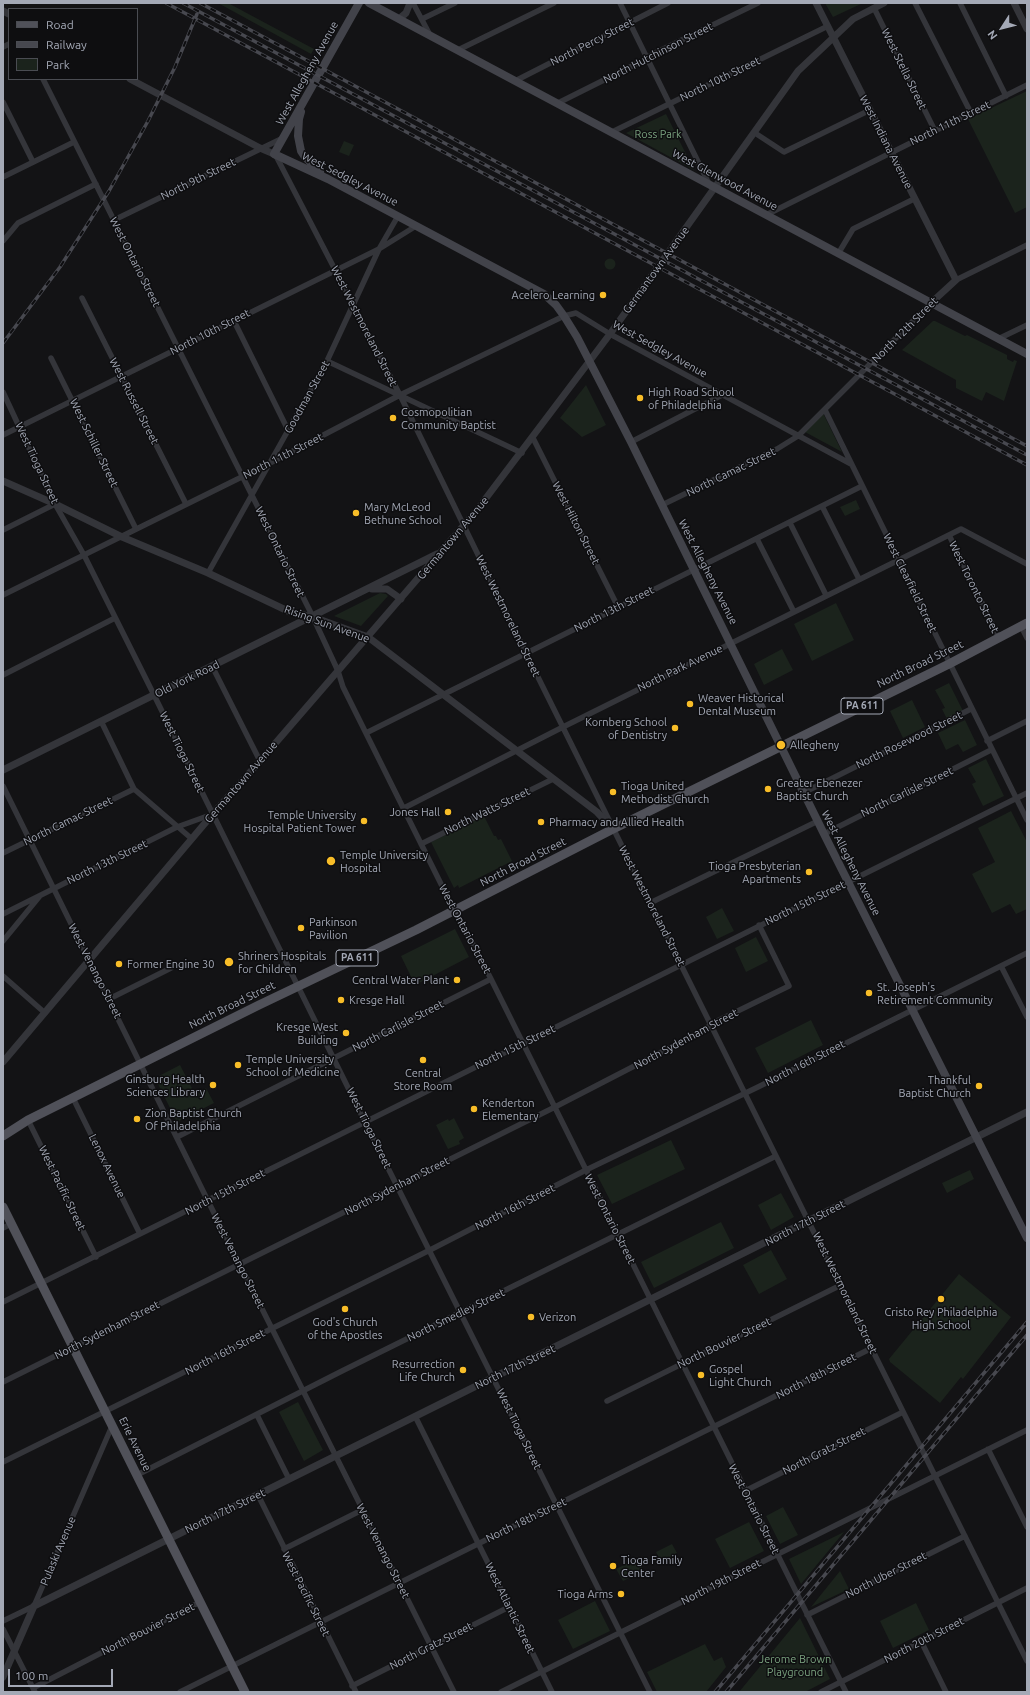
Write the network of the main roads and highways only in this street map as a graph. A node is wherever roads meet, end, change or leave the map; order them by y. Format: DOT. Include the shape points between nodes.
graph roads {
  1 [pos="359,3"];
  2 [pos="369,3"];
  3 [pos="305,101"];
  4 [pos="274,154"];
  5 [pos="328,179"];
  6 [pos="556,305"];
  7 [pos="1027,354"];
  8 [pos="1024,625"];
  9 [pos="781,746"];
  10 [pos="28,1120"];
  11 [pos="3,1129"];
  12 [pos="3,1136"];
  13 [pos="3,1207"];
  14 [pos="7,1226"];
  15 [pos="1027,1238"];
  16 [pos="245,1692"];
  1 -- 3 [label="main road, West Allegheny Avenue"];
  2 -- 7 [label="main road, West Glenwood Avenue"];
  3 -- 4 [label="main road, West Allegheny Avenue"];
  3 -- 5 [label="main road" via="298,125 301,151"];
  4 -- 5 [label="main road, West Sedgley Avenue"];
  5 -- 6 [label="main road, West Sedgley Avenue" via="544,294"];
  6 -- 9 [label="main road, West Allegheny Avenue" via="577,337 631,442"];
  8 -- 9 [label="main road, North Broad Street / PA 611"];
  9 -- 10 [label="main road, North Broad Street / PA 611"];
  9 -- 15 [label="main road, West Allegheny Avenue"];
  10 -- 11 [label="main road, North Broad Street / PA 611"];
  10 -- 12 [label="main road, North Broad Street / PA 611"];
  13 -- 14 [label="main road, Erie Avenue"];
  14 -- 16 [label="main road, Erie Avenue" via="41,1283"];
}
